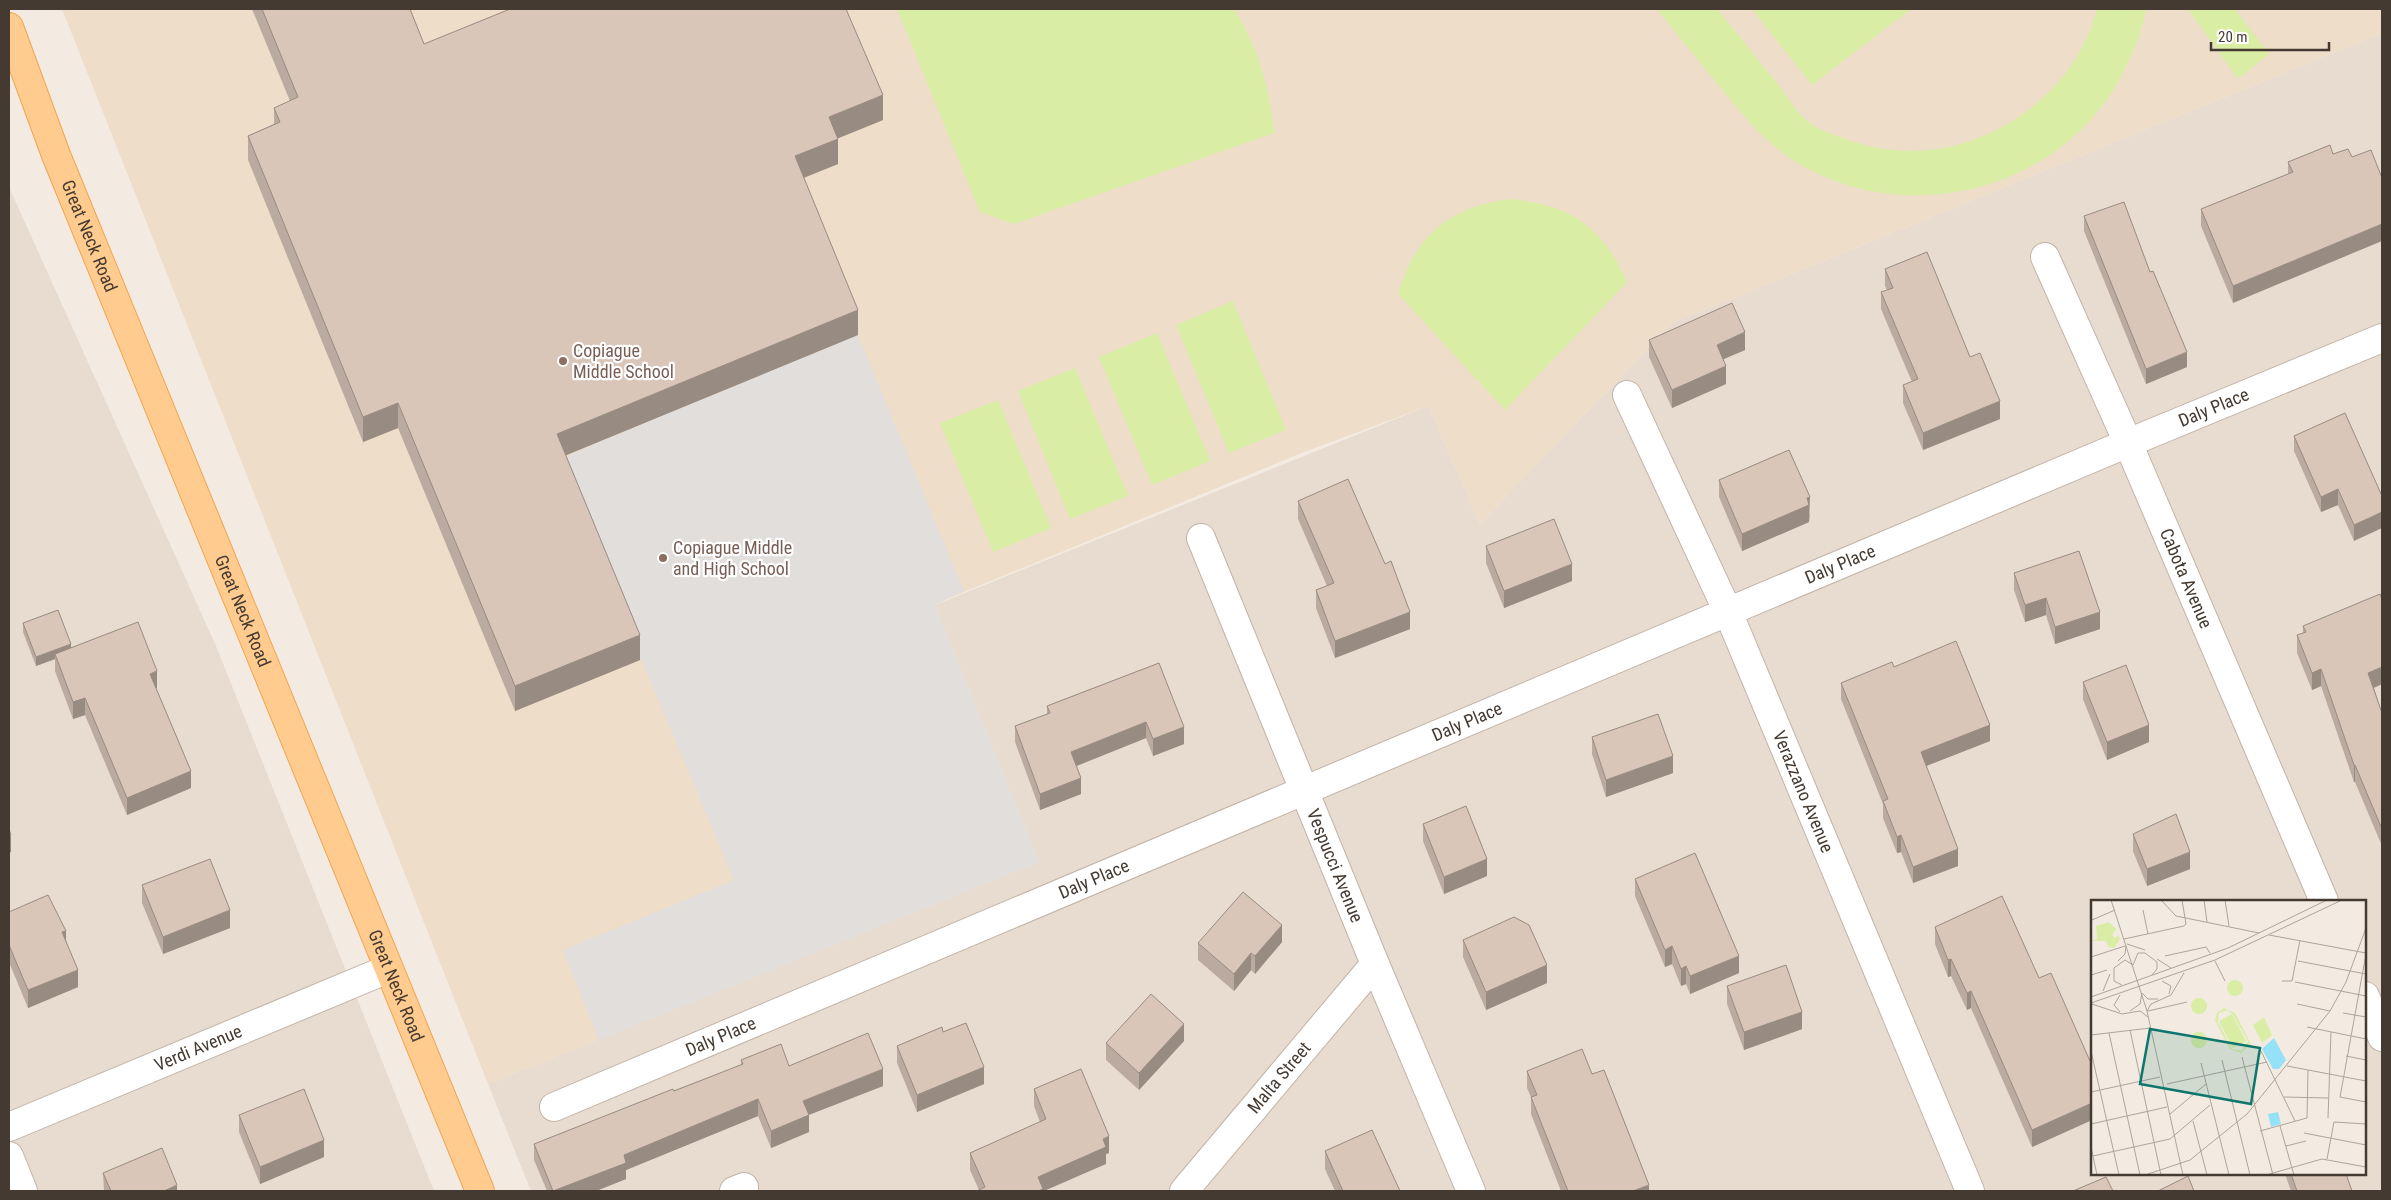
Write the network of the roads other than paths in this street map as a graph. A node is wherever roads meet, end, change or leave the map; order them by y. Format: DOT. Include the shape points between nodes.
graph roads {
  1 [pos="9,28"];
  2 [pos="2045,257"];
  3 [pos="2382,338"];
  4 [pos="1627,395"];
  5 [pos="2128,443"];
  6 [pos="1202,538"];
  7 [pos="1728,612"];
  8 [pos="1305,790"];
  9 [pos="2324,900"];
  10 [pos="1375,964"];
  11 [pos="388,969"];
  12 [pos="2366,998"];
  13 [pos="2382,1037"];
  14 [pos="554,1107"];
  15 [pos="9,1127"];
  16 [pos="9,1156"];
  17 [pos="23,1191"];
  18 [pos="480,1191"];
  19 [pos="1184,1191"];
  20 [pos="1471,1191"];
  21 [pos="1970,1191"];
  1 -- 11 [label="main road, Great Neck Road" via="56,154"];
  2 -- 5 [label="street, Cabota Avenue"];
  3 -- 5 [label="street, Daly Place"];
  4 -- 7 [label="street, Verazzano Avenue"];
  5 -- 7 [label="street, Daly Place"];
  5 -- 9 [label="street, Cabota Avenue"];
  6 -- 8 [label="street, Vespucci Avenue"];
  7 -- 8 [label="street, Daly Place"];
  7 -- 21 [label="street, Verazzano Avenue"];
  8 -- 10 [label="street, Vespucci Avenue"];
  8 -- 14 [label="street, Daly Place"];
  10 -- 19 [label="street, Malta Street"];
  10 -- 20 [label="street, Vespucci Avenue"];
  11 -- 15 [label="street, Verdi Avenue"];
  11 -- 18 [label="main road, Great Neck Road"];
  12 -- 13 [label="street"];
  16 -- 17 [label="street"];
}
